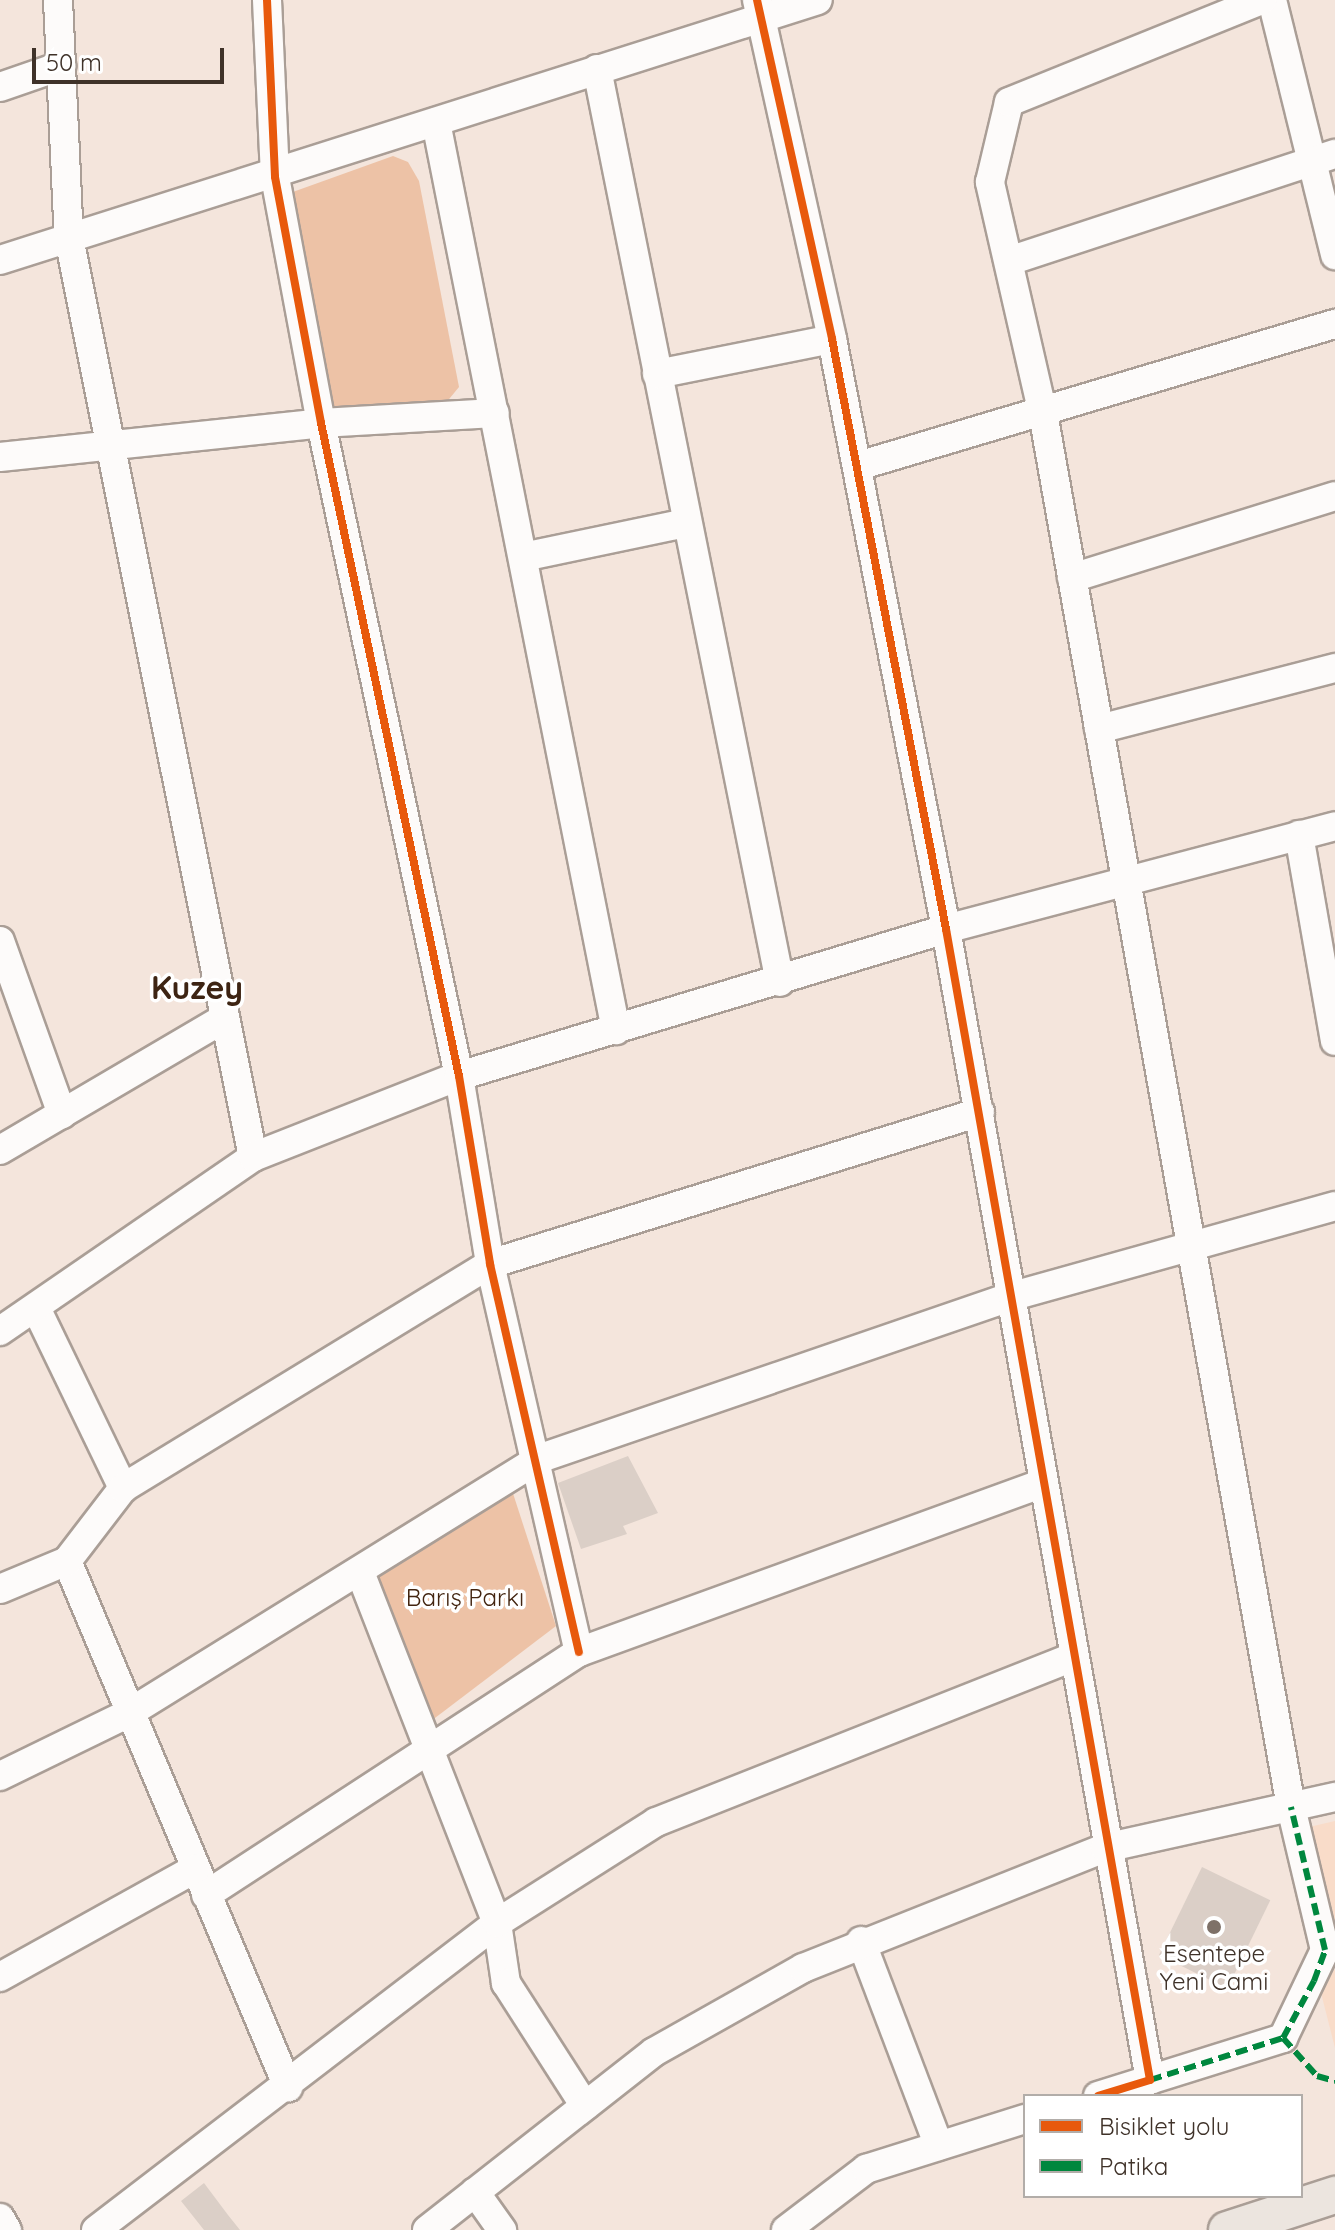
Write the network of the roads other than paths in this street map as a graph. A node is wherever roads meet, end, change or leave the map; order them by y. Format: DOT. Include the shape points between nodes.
graph roads {
  1 [pos="58,0"];
  2 [pos="267,0"];
  3 [pos="818,0"];
  4 [pos="1262,0"];
  5 [pos="1272,0"];
  6 [pos="761,10"];
  7 [pos="61,66"];
  8 [pos="597,69"];
  9 [pos="0,87"];
  10 [pos="436,122"];
  11 [pos="1323,157"];
  12 [pos="275,177"];
  13 [pos="69,238"];
  14 [pos="1335,255"];
  15 [pos="0,260"];
  16 [pos="1009,261"];
  17 [pos="1335,324"];
  18 [pos="832,339"];
  19 [pos="657,374"];
  20 [pos="495,413"];
  21 [pos="1043,414"];
  22 [pos="321,423"];
  23 [pos="111,445"];
  24 [pos="0,457"];
  25 [pos="858,466"];
  26 [pos="1335,496"];
  27 [pos="686,523"];
  28 [pos="523,557"];
  29 [pos="1072,578"];
  30 [pos="1335,668"];
  31 [pos="1099,729"];
  32 [pos="1335,826"];
  33 [pos="1299,835"];
  34 [pos="1127,881"];
  35 [pos="946,929"];
  36 [pos="0,941"];
  37 [pos="780,982"];
  38 [pos="225,1018"];
  39 [pos="616,1030"];
  40 [pos="1335,1041"];
  41 [pos="459,1076"];
  42 [pos="980,1112"];
  43 [pos="62,1114"];
  44 [pos="0,1150"];
  45 [pos="253,1157"];
  46 [pos="1335,1206"];
  47 [pos="1189,1245"];
  48 [pos="490,1264"];
  49 [pos="1013,1296"];
  50 [pos="37,1310"];
  51 [pos="0,1331"];
  52 [pos="538,1459"];
  53 [pos="1043,1483"];
  54 [pos="123,1488"];
  55 [pos="67,1561"];
  56 [pos="360,1572"];
  57 [pos="0,1589"];
  58 [pos="579,1652"];
  59 [pos="1072,1657"];
  60 [pos="129,1713"];
  61 [pos="434,1749"];
  62 [pos="0,1776"];
  63 [pos="1335,1797"];
  64 [pos="1291,1807"];
  65 [pos="1105,1848"];
  66 [pos="195,1869"];
  67 [pos="206,1895"];
  68 [pos="497,1923"];
  69 [pos="861,1941"];
  70 [pos="0,1977"];
  71 [pos="1150,2080"];
  72 [pos="288,2087"];
  73 [pos="1104,2094"];
  74 [pos="585,2106"];
  75 [pos="1023,2120"];
  76 [pos="939,2146"];
  77 [pos="475,2192"];
  78 [pos="1335,2195"];
  79 [pos="0,2218"];
  80 [pos="7,2230"];
  81 [pos="96,2230"];
  82 [pos="427,2230"];
  83 [pos="502,2230"];
  84 [pos="786,2230"];
  85 [pos="1227,2230"];
  1 -- 7 [label="street"];
  2 -- 12 [label="street"];
  3 -- 6 [label="street"];
  4 -- 16 [label="street" via="1009,102 990,182"];
  5 -- 11 [label="street"];
  6 -- 8 [label="street"];
  6 -- 18 [label="street"];
  7 -- 9 [label="street"];
  7 -- 13 [label="street"];
  8 -- 10 [label="street"];
  8 -- 19 [label="street"];
  10 -- 12 [label="street"];
  10 -- 20 [label="street"];
  11 -- 14 [label="street"];
  11 -- 16 [label="street"];
  12 -- 13 [label="street"];
  12 -- 22 [label="street"];
  13 -- 15 [label="street"];
  13 -- 23 [label="street"];
  16 -- 21 [label="street"];
  17 -- 21 [label="street"];
  18 -- 19 [label="street"];
  18 -- 25 [label="street"];
  19 -- 27 [label="street"];
  20 -- 22 [label="street"];
  20 -- 28 [label="street"];
  21 -- 25 [label="street"];
  21 -- 29 [label="street"];
  22 -- 23 [label="street"];
  22 -- 41 [label="street"];
  23 -- 24 [label="street"];
  23 -- 38 [label="street"];
  25 -- 35 [label="street"];
  26 -- 29 [label="street"];
  27 -- 28 [label="street"];
  27 -- 37 [label="street"];
  28 -- 39 [label="street"];
  29 -- 31 [label="street"];
  30 -- 31 [label="street"];
  31 -- 34 [label="street"];
  32 -- 33 [label="street"];
  33 -- 34 [label="street"];
  33 -- 40 [label="street"];
  34 -- 35 [label="street"];
  34 -- 47 [label="street"];
  35 -- 37 [label="street"];
  35 -- 42 [label="street"];
  36 -- 43 [label="street"];
  37 -- 39 [label="street"];
  38 -- 43 [label="street"];
  38 -- 45 [label="street"];
  39 -- 41 [label="street"];
  41 -- 45 [label="street"];
  41 -- 48 [label="street"];
  42 -- 48 [label="street"];
  42 -- 49 [label="street"];
  43 -- 44 [label="street"];
  45 -- 50 [label="street"];
  46 -- 47 [label="street"];
  47 -- 49 [label="street"];
  47 -- 64 [label="street"];
  48 -- 52 [label="street"];
  48 -- 54 [label="street"];
  49 -- 52 [label="street"];
  49 -- 53 [label="street"];
  50 -- 51 [label="street"];
  50 -- 54 [label="street"];
  52 -- 56 [label="street"];
  52 -- 58 [label="street"];
  53 -- 58 [label="street"];
  53 -- 59 [label="street"];
  54 -- 55 [label="street"];
  55 -- 57 [label="street"];
  55 -- 60 [label="street"];
  56 -- 60 [label="street"];
  56 -- 61 [label="street"];
  58 -- 61 [label="street"];
  59 -- 65 [label="street"];
  59 -- 68 [label="street" via="656,1822"];
  60 -- 62 [label="street"];
  60 -- 66 [label="street"];
  61 -- 67 [label="street"];
  61 -- 68 [label="street"];
  63 -- 64 [label="street"];
  64 -- 65 [label="street"];
  64 -- 71 [label="street" via="1325,1950 1314,1981 1283,2038"];
  65 -- 69 [label="street"];
  65 -- 71 [label="street"];
  66 -- 67 [label="street"];
  66 -- 70 [label="street"];
  67 -- 72 [label="street"];
  68 -- 72 [label="street"];
  68 -- 74 [label="street" via="506,1983"];
  69 -- 74 [label="street" via="654,2052"];
  69 -- 76 [label="street"];
  71 -- 73 [label="street"];
  72 -- 81 [label="street"];
  74 -- 77 [label="street"];
  75 -- 76 [label="street"];
  76 -- 84 [label="street" via="866,2169"];
  77 -- 82 [label="street"];
  77 -- 83 [label="street"];
  78 -- 85 [label="main road"];
  79 -- 80 [label="street"];
}
